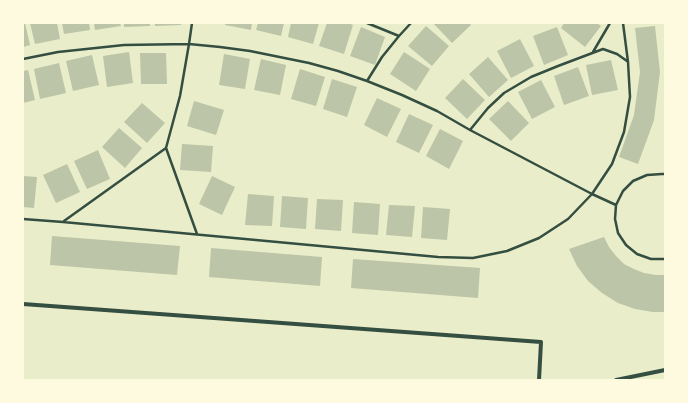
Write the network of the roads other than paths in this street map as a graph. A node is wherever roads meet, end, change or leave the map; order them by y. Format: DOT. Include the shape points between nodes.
graph roads {
  1 [pos="192,23"];
  2 [pos="367,23"];
  3 [pos="411,23"];
  4 [pos="610,23"];
  5 [pos="623,23"];
  6 [pos="399,36"];
  7 [pos="189,44"];
  8 [pos="593,53"];
  9 [pos="23,59"];
  10 [pos="628,62"];
  11 [pos="367,81"];
  12 [pos="470,130"];
  13 [pos="166,148"];
  14 [pos="665,174"];
  15 [pos="592,194"];
  16 [pos="616,205"];
  17 [pos="23,219"];
  18 [pos="63,222"];
  19 [pos="197,235"];
  20 [pos="665,259"];
  21 [pos="23,304"];
  22 [pos="665,370"];
  23 [pos="539,380"];
  24 [pos="616,380"];
  1 -- 7 [label="lane"];
  2 -- 6 [label="lane"];
  3 -- 6 [label="lane"];
  4 -- 8 [label="lane"];
  5 -- 10 [label="lane"];
  6 -- 11 [label="lane"];
  7 -- 9 [label="lane" via="124,45 58,52"];
  7 -- 11 [label="lane" via="279,56"];
  7 -- 13 [label="lane" via="180,96"];
  8 -- 10 [label="lane" via="603,49 617,54"];
  8 -- 12 [label="lane" via="531,77 504,94 488,108"];
  10 -- 15 [label="lane" via="630,97 624,132 612,164"];
  11 -- 12 [label="lane" via="402,95"];
  12 -- 15 [label="lane"];
  13 -- 18 [label="lane"];
  13 -- 19 [label="lane"];
  14 -- 16 [label="lane" via="647,175 633,181 623,191"];
  15 -- 16 [label="lane"];
  15 -- 19 [label="lane" via="568,219 539,238 507,251 473,258"];
  16 -- 20 [label="lane" via="618,233 626,246 651,259"];
  17 -- 18 [label="lane"];
  18 -- 19 [label="lane"];
  21 -- 23 [label="street" via="541,342"];
  22 -- 24 [label="street"];
}
